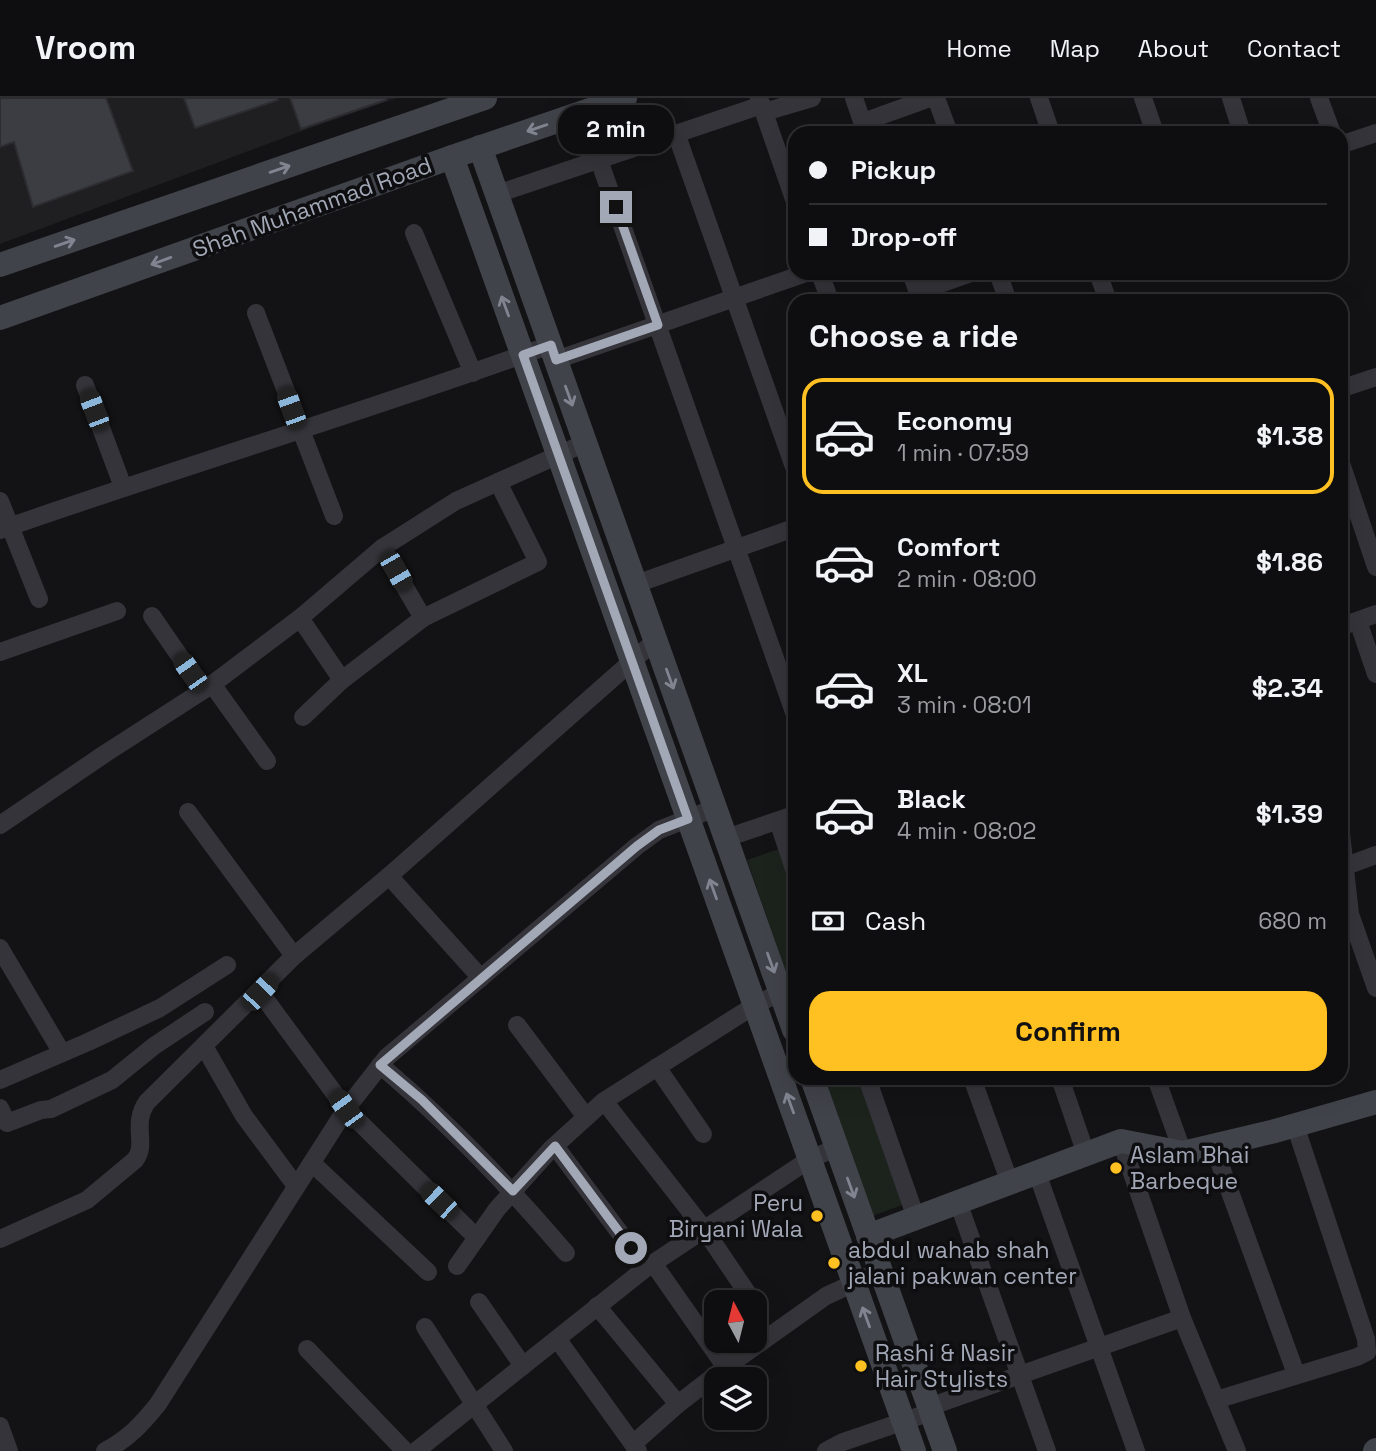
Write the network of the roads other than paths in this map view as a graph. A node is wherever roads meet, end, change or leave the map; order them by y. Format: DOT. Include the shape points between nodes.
graph roads {
  1 [pos="485,98"];
  2 [pos="625,98"];
  3 [pos="811,98"];
  4 [pos="854,98"];
  5 [pos="930,98"];
  6 [pos="936,98"];
  7 [pos="1039,98"];
  8 [pos="1143,98"];
  9 [pos="1231,98"];
  10 [pos="1319,98"];
  11 [pos="762,105"];
  12 [pos="864,126"];
  13 [pos="866,126"];
  14 [pos="946,126"];
  15 [pos="1049,126"];
  16 [pos="1153,126"];
  17 [pos="1240,126"];
  18 [pos="1329,126"];
  19 [pos="676,133"];
  20 [pos="1376,133"];
  21 [pos="1348,142"];
  22 [pos="480,147"];
  23 [pos="452,157"];
  24 [pos="599,160"];
  25 [pos="788,181"];
  26 [pos="496,194"];
  27 [pos="414,233"];
  28 [pos="0,265"];
  29 [pos="798,280"];
  30 [pos="955,280"];
  31 [pos="924,294"];
  32 [pos="733,298"];
  33 [pos="256,313"];
  34 [pos="0,318"];
  35 [pos="658,325"];
  36 [pos="553,353"];
  37 [pos="523,355"];
  38 [pos="473,373"];
  39 [pos="1376,377"];
  40 [pos="85,385"];
  41 [pos="1348,386"];
  42 [pos="300,431"];
  43 [pos="585,443"];
  44 [pos="788,450"];
  45 [pos="558,455"];
  46 [pos="498,482"];
  47 [pos="1348,484"];
  48 [pos="123,487"];
  49 [pos="0,501"];
  50 [pos="334,516"];
  51 [pos="5,528"];
  52 [pos="788,530"];
  53 [pos="382,548"];
  54 [pos="737,548"];
  55 [pos="1376,567"];
  56 [pos="636,584"];
  57 [pos="39,599"];
  58 [pos="117,611"];
  59 [pos="1376,614"];
  60 [pos="152,616"];
  61 [pos="300,618"];
  62 [pos="423,618"];
  63 [pos="1349,624"];
  64 [pos="656,640"];
  65 [pos="0,652"];
  66 [pos="632,662"];
  67 [pos="1376,674"];
  68 [pos="342,680"];
  69 [pos="207,687"];
  70 [pos="788,695"];
  71 [pos="303,717"];
  72 [pos="267,761"];
  73 [pos="715,808"];
  74 [pos="188,812"];
  75 [pos="786,818"];
  76 [pos="688,819"];
  77 [pos="0,825"];
  78 [pos="726,838"];
  79 [pos="1376,855"];
  80 [pos="1348,865"];
  81 [pos="389,876"];
  82 [pos="1348,890"];
  83 [pos="0,948"];
  84 [pos="294,956"];
  85 [pos="227,965"];
  86 [pos="481,978"];
  87 [pos="1376,988"];
  88 [pos="260,992"];
  89 [pos="781,992"];
  90 [pos="755,1005"];
  91 [pos="788,1009"];
  92 [pos="205,1012"];
  93 [pos="517,1025"];
  94 [pos="204,1046"];
  95 [pos="62,1053"];
  96 [pos="380,1065"];
  97 [pos="657,1067"];
  98 [pos="0,1080"];
  99 [pos="814,1085"];
  100 [pos="869,1085"];
  101 [pos="975,1085"];
  102 [pos="1062,1085"];
  103 [pos="1159,1085"];
  104 [pos="604,1101"];
  105 [pos="1376,1102"];
  106 [pos="0,1108"];
  107 [pos="346,1109"];
  108 [pos="586,1117"];
  109 [pos="1295,1125"];
  110 [pos="703,1134"];
  111 [pos="1121,1141"];
  112 [pos="555,1146"];
  113 [pos="1213,1146"];
  114 [pos="836,1148"];
  115 [pos="1183,1153"];
  116 [pos="1086,1154"];
  117 [pos="810,1158"];
  118 [pos="312,1163"];
  119 [pos="1037,1173"];
  120 [pos="1010,1183"];
  121 [pos="296,1186"];
  122 [pos="513,1191"];
  123 [pos="958,1202"];
  124 [pos="916,1218"];
  125 [pos="704,1229"];
  126 [pos="868,1236"];
  127 [pos="477,1238"];
  128 [pos="0,1239"];
  129 [pos="566,1253"];
  130 [pos="457,1266"];
  131 [pos="650,1266"];
  132 [pos="880,1271"];
  133 [pos="428,1272"];
  134 [pos="855,1284"];
  135 [pos="745,1290"];
  136 [pos="479,1302"];
  137 [pos="597,1306"];
  138 [pos="1182,1318"];
  139 [pos="425,1326"];
  140 [pos="558,1340"];
  141 [pos="1099,1347"];
  142 [pos="307,1349"];
  143 [pos="523,1366"];
  144 [pos="726,1367"];
  145 [pos="737,1367"];
  146 [pos="1296,1374"];
  147 [pos="1020,1375"];
  148 [pos="704,1388"];
  149 [pos="1216,1400"];
  150 [pos="474,1403"];
  151 [pos="678,1404"];
  152 [pos="930,1410"];
  153 [pos="904,1422"];
  154 [pos="0,1426"];
  155 [pos="635,1447"];
  156 [pos="9,1451"];
  157 [pos="105,1451"];
  158 [pos="405,1451"];
  159 [pos="416,1451"];
  160 [pos="504,1451"];
  161 [pos="826,1451"];
  162 [pos="914,1451"];
  163 [pos="945,1451"];
  164 [pos="1047,1451"];
  165 [pos="1136,1451"];
  166 [pos="1237,1451"];
  28 -- 1 [label="street, Shah Muhammad Road, one-way"];
  2 -- 22 [label="street, Shah Muhammad Road, one-way"];
  3 -- 11 [label="street"];
  4 -- 12 [label="street"];
  5 -- 13 [label="street"];
  6 -- 14 [label="street"];
  7 -- 15 [label="street"];
  8 -- 16 [label="street"];
  9 -- 17 [label="street"];
  10 -- 18 [label="street"];
  11 -- 19 [label="street"];
  11 -- 25 [label="street"];
  19 -- 24 [label="street"];
  19 -- 32 [label="street"];
  20 -- 21 [label="street"];
  22 -- 23 [label="street, Shah Muhammad Road"];
  22 -- 26 [label="street"];
  23 -- 34 [label="street, Shah Muhammad Road, one-way"];
  37 -- 23 [label="street, one-way"];
  24 -- 26 [label="street"];
  24 -- 35 [label="street"];
  26 -- 36 [label="street"];
  27 -- 38 [label="street"];
  29 -- 32 [label="street"];
  30 -- 31 [label="street"];
  32 -- 35 [label="street"];
  32 -- 44 [label="street"];
  33 -- 42 [label="street"];
  35 -- 36 [label="street"];
  35 -- 54 [label="street"];
  36 -- 37 [label="street"];
  36 -- 43 [label="street, one-way"];
  37 -- 38 [label="street"];
  37 -- 45 [label="street"];
  38 -- 42 [label="street"];
  39 -- 41 [label="street"];
  40 -- 48 [label="street"];
  42 -- 48 [label="street"];
  42 -- 50 [label="street"];
  43 -- 45 [label="street"];
  43 -- 56 [label="street"];
  45 -- 46 [label="street"];
  45 -- 66 [label="street"];
  46 -- 53 [label="street" via="456,501"];
  46 -- 62 [label="street" via="538,562"];
  47 -- 55 [label="street"];
  48 -- 51 [label="street"];
  49 -- 51 [label="street"];
  51 -- 57 [label="street"];
  52 -- 54 [label="street"];
  53 -- 61 [label="street"];
  53 -- 62 [label="street"];
  54 -- 56 [label="street"];
  54 -- 70 [label="street"];
  56 -- 64 [label="street"];
  58 -- 65 [label="street"];
  59 -- 63 [label="street"];
  60 -- 69 [label="street"];
  61 -- 68 [label="street"];
  61 -- 69 [label="street"];
  62 -- 68 [label="street"];
  63 -- 67 [label="street"];
  64 -- 66 [label="street"];
  64 -- 73 [label="street, one-way"];
  66 -- 76 [label="street"];
  66 -- 81 [label="street"];
  68 -- 71 [label="street"];
  69 -- 72 [label="street"];
  69 -- 77 [label="street"];
  73 -- 76 [label="street"];
  73 -- 78 [label="street"];
  74 -- 84 [label="street"];
  75 -- 78 [label="street"];
  76 -- 86 [label="street" via="659,830 637,846"];
  90 -- 76 [label="street, one-way"];
  78 -- 89 [label="street, one-way"];
  79 -- 80 [label="street"];
  81 -- 84 [label="street"];
  81 -- 86 [label="street"];
  82 -- 87 [label="street" via="1350,914"];
  83 -- 95 [label="street"];
  84 -- 88 [label="street"];
  85 -- 95 [label="street" via="160,1008"];
  86 -- 96 [label="street"];
  88 -- 94 [label="street"];
  88 -- 107 [label="street"];
  89 -- 90 [label="street"];
  89 -- 91 [label="street"];
  90 -- 97 [label="street"];
  117 -- 90 [label="street, one-way"];
  92 -- 106 [label="street" via="112,1080 51,1109 7,1123"];
  93 -- 108 [label="street"];
  94 -- 121 [label="street" via="244,1116"];
  94 -- 128 [label="street" via="140,1112 140,1154 135,1160 87,1200"];
  95 -- 98 [label="street"];
  96 -- 107 [label="street"];
  96 -- 122 [label="street"];
  97 -- 104 [label="street"];
  97 -- 110 [label="street"];
  99 -- 114 [label="street"];
  100 -- 124 [label="street"];
  101 -- 120 [label="street"];
  102 -- 116 [label="street"];
  103 -- 115 [label="street"];
  104 -- 108 [label="street"];
  104 -- 125 [label="street"];
  105 -- 109 [label="street"];
  107 -- 118 [label="street"];
  107 -- 127 [label="street"];
  108 -- 112 [label="street"];
  109 -- 113 [label="street"];
  109 -- 146 [label="street" via="1367,1352"];
  111 -- 115 [label="street"];
  111 -- 116 [label="street"];
  111 -- 138 [label="street"];
  112 -- 122 [label="street"];
  112 -- 131 [label="street"];
  113 -- 115 [label="street"];
  113 -- 146 [label="street"];
  114 -- 117 [label="street"];
  114 -- 126 [label="street, one-way"];
  116 -- 119 [label="street"];
  117 -- 125 [label="street"];
  117 -- 134 [label="street"];
  118 -- 121 [label="street"];
  118 -- 133 [label="street"];
  119 -- 120 [label="street"];
  119 -- 141 [label="street"];
  120 -- 123 [label="street"];
  121 -- 157 [label="street" via="158,1404 141,1425"];
  122 -- 127 [label="street"];
  122 -- 129 [label="street"];
  123 -- 124 [label="street"];
  123 -- 147 [label="street"];
  124 -- 126 [label="street"];
  125 -- 131 [label="street"];
  125 -- 135 [label="street"];
  126 -- 132 [label="street"];
  127 -- 130 [label="street"];
  131 -- 137 [label="street"];
  131 -- 144 [label="street"];
  132 -- 134 [label="street"];
  132 -- 152 [label="street"];
  134 -- 145 [label="street" via="826,1296"];
  153 -- 134 [label="street, one-way"];
  136 -- 143 [label="street"];
  137 -- 140 [label="street"];
  137 -- 151 [label="street"];
  138 -- 141 [label="street"];
  138 -- 149 [label="street"];
  139 -- 150 [label="street"];
  140 -- 143 [label="street"];
  140 -- 155 [label="street"];
  141 -- 147 [label="street"];
  141 -- 165 [label="street"];
  142 -- 158 [label="street"];
  143 -- 150 [label="street"];
  146 -- 149 [label="street"];
  147 -- 152 [label="street"];
  147 -- 164 [label="street"];
  148 -- 151 [label="street"];
  149 -- 166 [label="street"];
  150 -- 159 [label="street"];
  150 -- 160 [label="street"];
  151 -- 155 [label="street"];
  152 -- 153 [label="street"];
  152 -- 163 [label="street"];
  153 -- 161 [label="street"];
  153 -- 162 [label="street"];
  154 -- 156 [label="street"];
}
